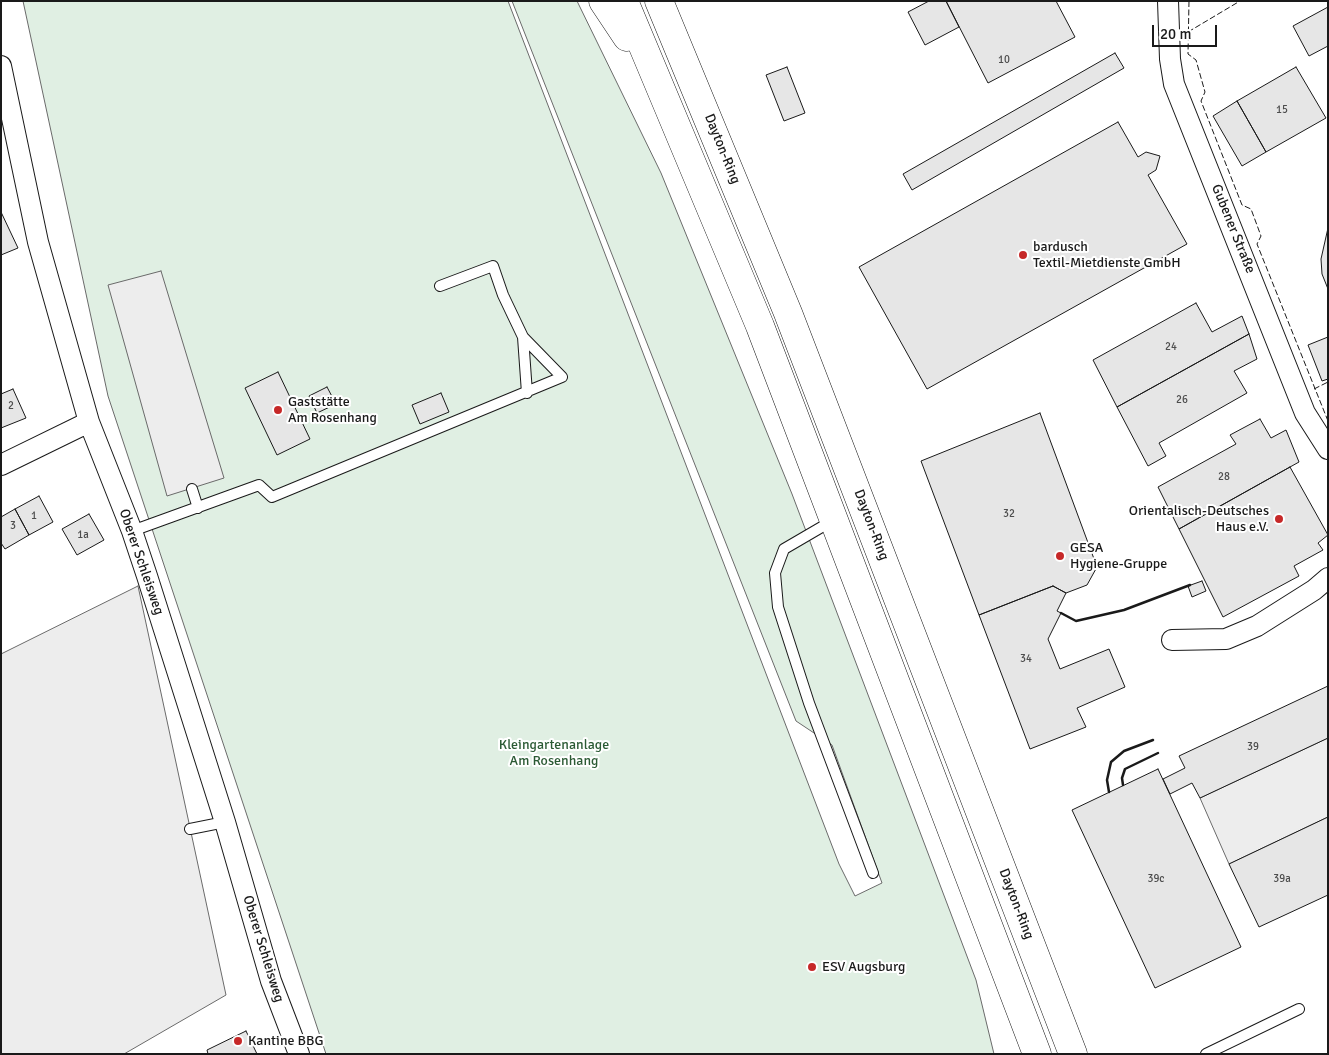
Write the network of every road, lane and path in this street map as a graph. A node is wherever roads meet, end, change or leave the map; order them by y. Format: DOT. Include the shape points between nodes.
graph roads {
  1 [pos="603,1"];
  2 [pos="624,1"];
  3 [pos="659,1"];
  4 [pos="672,1"];
  5 [pos="1168,1"];
  6 [pos="680,50"];
  7 [pos="1,66"];
  8 [pos="658,78"];
  9 [pos="440,286"];
  10 [pos="523,337"];
  11 [pos="527,393"];
  12 [pos="90,422"];
  13 [pos="1328,449"];
  14 [pos="1,465"];
  15 [pos="192,488"];
  16 [pos="198,508"];
  17 [pos="835,519"];
  18 [pos="132,531"];
  19 [pos="1328,578"];
  20 [pos="1172,640"];
  21 [pos="225,822"];
  22 [pos="190,829"];
  23 [pos="873,873"];
  24 [pos="1299,1009"];
  25 [pos="1073,1052"];
  26 [pos="299,1054"];
  27 [pos="1037,1054"];
  28 [pos="1206,1054"];
  1 -- 8 [label="highway"];
  2 -- 8 [label="highway"];
  3 -- 6 [label="highway, Dayton-Ring"];
  4 -- 6 [label="highway"];
  5 -- 13 [label="street, Gubener Straße" via="1174,84 1305,413"];
  6 -- 25 [label="highway, Dayton-Ring" via="792,323"];
  7 -- 12 [label="street, Oberer Schleisweg" via="38,242"];
  8 -- 17 [label="highway" via="727,243"];
  9 -- 10 [label="lane" via="493,266"];
  10 -- 11 [label="lane"];
  10 -- 11 [label="lane" via="562,377"];
  11 -- 16 [label="lane" via="272,497 259,485"];
  12 -- 14 [label="street"];
  12 -- 18 [label="street, Oberer Schleisweg"];
  15 -- 16 [label="lane"];
  16 -- 18 [label="lane"];
  17 -- 23 [label="lane" via="784,549 775,573 778,608 809,703"];
  17 -- 27 [label="highway"];
  18 -- 21 [label="street, Oberer Schleisweg"];
  19 -- 20 [label="street" via="1257,626 1226,640"];
  21 -- 22 [label="lane"];
  21 -- 26 [label="street, Oberer Schleisweg" via="271,980"];
  24 -- 28 [label="lane"];
}
